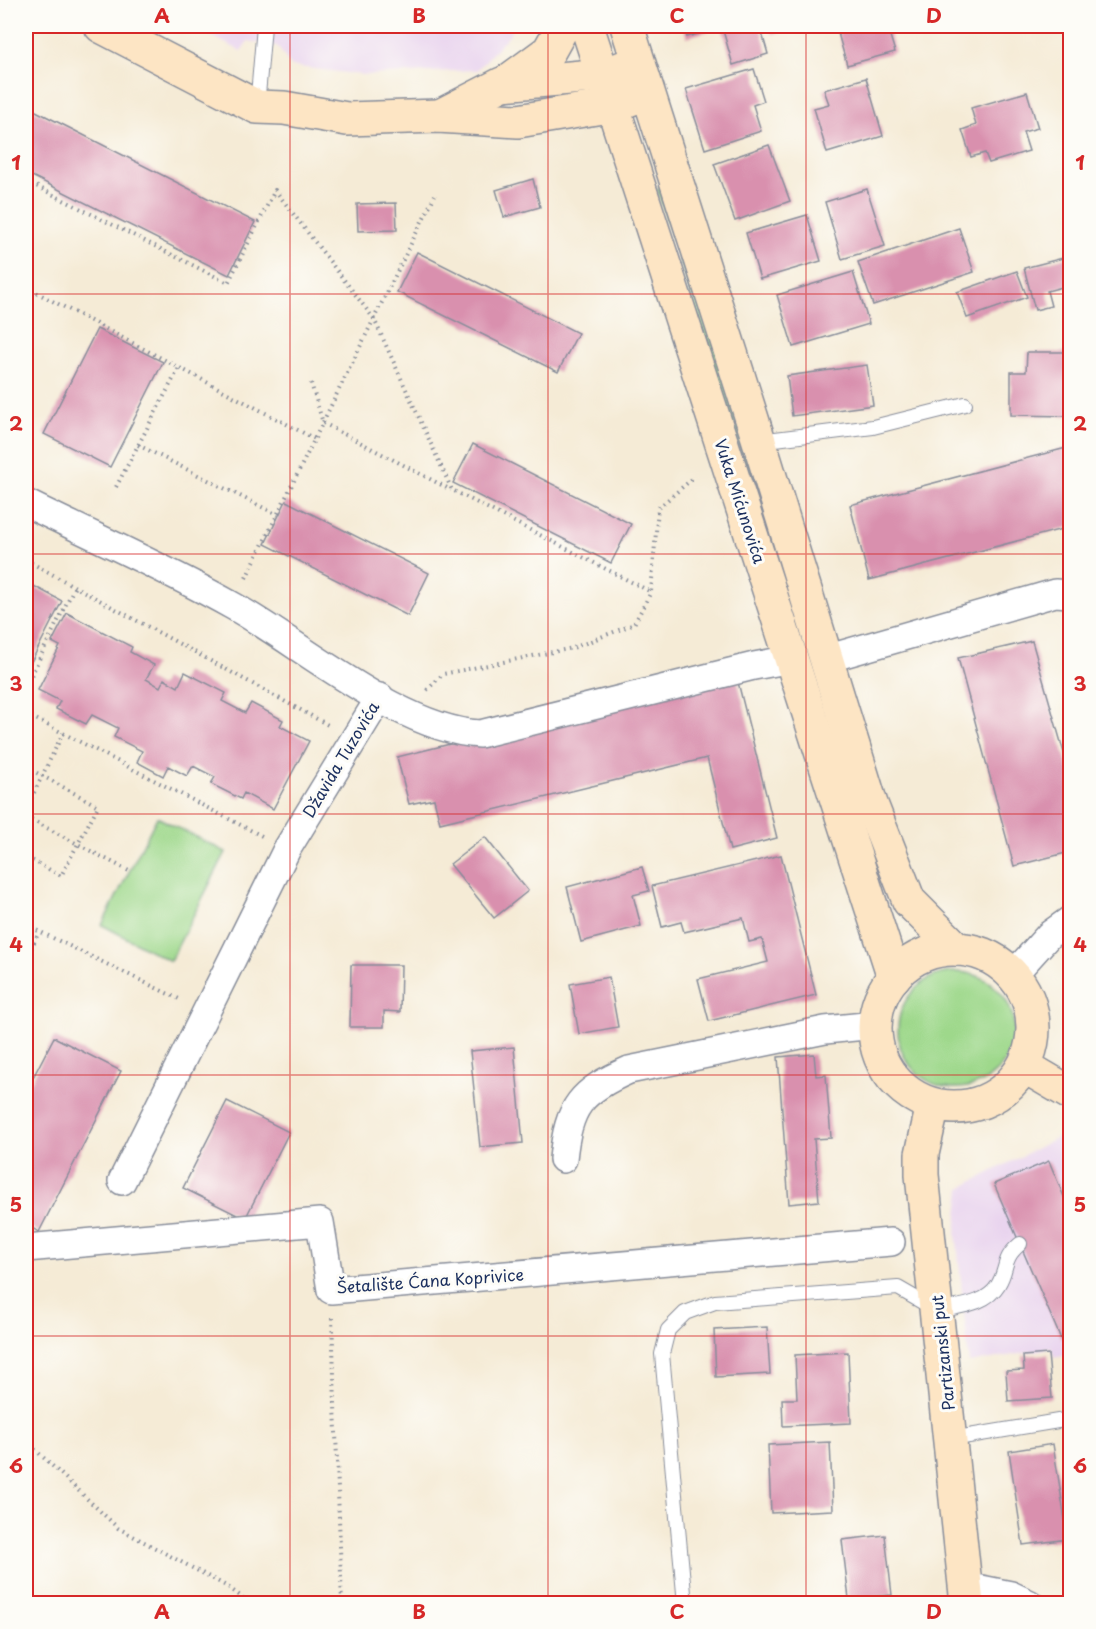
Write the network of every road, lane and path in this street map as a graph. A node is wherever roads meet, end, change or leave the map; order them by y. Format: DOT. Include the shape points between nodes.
graph roads {
  1 [pos="100,26"];
  2 [pos="264,26"];
  3 [pos="563,26"];
  4 [pos="587,26"];
  5 [pos="627,26"];
  6 [pos="639,62"];
  7 [pos="604,75"];
  8 [pos="502,84"];
  9 [pos="650,93"];
  10 [pos="614,105"];
  11 [pos="257,107"];
  12 [pos="438,116"];
  13 [pos="26,181"];
  14 [pos="435,195"];
  15 [pos="26,287"];
  16 [pos="374,319"];
  17 [pos="179,368"];
  18 [pos="311,383"];
  19 [pos="965,404"];
  20 [pos="322,423"];
  21 [pos="315,439"];
  22 [pos="759,441"];
  23 [pos="138,445"];
  24 [pos="692,479"];
  25 [pos="116,487"];
  26 [pos="452,490"];
  27 [pos="26,502"];
  28 [pos="278,515"];
  29 [pos="26,560"];
  30 [pos="75,586"];
  31 [pos="651,591"];
  32 [pos="1071,594"];
  33 [pos="233,606"];
  34 [pos="792,659"];
  35 [pos="826,659"];
  36 [pos="26,686"];
  37 [pos="380,697"];
  38 [pos="406,711"];
  39 [pos="26,714"];
  40 [pos="63,733"];
  41 [pos="354,739"];
  42 [pos="26,767"];
  43 [pos="42,776"];
  44 [pos="26,809"];
  45 [pos="26,817"];
  46 [pos="78,844"];
  47 [pos="287,849"];
  48 [pos="26,857"];
  49 [pos="129,872"];
  50 [pos="1071,920"];
  51 [pos="26,925"];
  52 [pos="39,932"];
  53 [pos="957,950"];
  54 [pos="26,959"];
  55 [pos="1012,976"];
  56 [pos="894,977"];
  57 [pos="206,1012"];
  58 [pos="875,1025"];
  59 [pos="1024,1066"];
  60 [pos="1071,1093"];
  61 [pos="933,1105"];
  62 [pos="563,1159"];
  63 [pos="122,1181"];
  64 [pos="891,1242"];
  65 [pos="1020,1244"];
  66 [pos="26,1248"];
  67 [pos="331,1290"];
  68 [pos="938,1311"];
  69 [pos="1071,1419"];
  70 [pos="951,1439"];
  71 [pos="26,1441"];
  72 [pos="966,1595"];
  73 [pos="251,1604"];
  74 [pos="342,1604"];
  75 [pos="685,1604"];
  76 [pos="1030,1604"];
  1 -- 11 [label="main road"];
  2 -- 11 [label="lane"];
  3 -- 8 [label="main road" via="549,51"];
  4 -- 7 [label="main road, Vuka Mićunovića"];
  5 -- 6 [label="main road, Vuka Mićunovića"];
  6 -- 7 [label="main road"];
  6 -- 9 [label="main road, Vuka Mićunovića"];
  7 -- 8 [label="main road"];
  7 -- 10 [label="main road, Vuka Mićunovića"];
  8 -- 12 [label="main road"];
  9 -- 10 [label="main road"];
  9 -- 22 [label="main road, Vuka Mićunovića"];
  10 -- 12 [label="main road" via="518,121"];
  10 -- 34 [label="main road, Vuka Mićunovića"];
  11 -- 12 [label="main road" via="347,119"];
  13 -- 16 [label="path" via="228,283 275,190"];
  14 -- 16 [label="path"];
  15 -- 17 [label="path"];
  16 -- 20 [label="path"];
  16 -- 26 [label="path"];
  17 -- 21 [label="path"];
  17 -- 23 [label="path"];
  18 -- 20 [label="path"];
  19 -- 22 [label="lane" via="873,427"];
  20 -- 21 [label="path"];
  20 -- 26 [label="path"];
  21 -- 28 [label="path"];
  22 -- 35 [label="main road, Vuka Mićunovića"];
  23 -- 25 [label="path"];
  23 -- 28 [label="path"];
  24 -- 31 [label="path" via="658,508"];
  26 -- 31 [label="path"];
  27 -- 33 [label="street, Džavida Tuzovića"];
  28 -- 33 [label="path"];
  29 -- 30 [label="path"];
  30 -- 36 [label="path"];
  30 -- 41 [label="path"];
  31 -- 38 [label="path" via="634,624 573,648 443,674"];
  32 -- 35 [label="street" via="1055,593"];
  33 -- 37 [label="street, Džavida Tuzovića"];
  34 -- 38 [label="street" via="480,734 456,733"];
  34 -- 56 [label="main road, Vuka Mićunovića"];
  35 -- 53 [label="main road, Vuka Mićunovića" via="871,804 909,900"];
  37 -- 38 [label="street"];
  37 -- 41 [label="street, Džavida Tuzovića"];
  39 -- 40 [label="path"];
  40 -- 43 [label="path"];
  40 -- 47 [label="path"];
  41 -- 47 [label="street, Džavida Tuzovića"];
  42 -- 43 [label="path"];
  43 -- 44 [label="path"];
  43 -- 46 [label="path" via="98,806"];
  45 -- 46 [label="path"];
  46 -- 48 [label="path" via="61,876"];
  46 -- 49 [label="path"];
  47 -- 57 [label="street, Džavida Tuzovića"];
  50 -- 55 [label="street" via="1049,935"];
  51 -- 52 [label="path"];
  52 -- 54 [label="path"];
  52 -- 57 [label="path"];
  53 -- 55 [label="main road" via="992,959"];
  53 -- 56 [label="main road" via="923,956"];
  55 -- 59 [label="main road" via="1027,998 1032,1015 1033,1032"];
  56 -- 58 [label="main road" via="881,999"];
  57 -- 63 [label="street, Džavida Tuzovića"];
  58 -- 61 [label="main road" via="876,1043 890,1075 902,1088"];
  58 -- 62 [label="street" via="825,1030 629,1070 601,1082 583,1096 573,1111"];
  59 -- 60 [label="main road"];
  59 -- 61 [label="main road" via="1000,1092 985,1101 950,1107"];
  61 -- 68 [label="main road, Partizanski put" via="922,1154"];
  64 -- 67 [label="street, Šetalište Ćana Koprivice"];
  65 -- 68 [label="lane" via="1008,1253 998,1286 978,1302"];
  66 -- 67 [label="street, Šetalište Ćana Koprivice" via="320,1222"];
  67 -- 74 [label="path"];
  68 -- 70 [label="main road, Partizanski put"];
  68 -- 75 [label="lane" via="898,1288 715,1302 685,1313 668,1330 662,1354"];
  69 -- 70 [label="lane"];
  70 -- 72 [label="main road, Partizanski put"];
  71 -- 73 [label="path" via="118,1528 228,1587"];
  72 -- 76 [label="street" via="1011,1595"];
}
